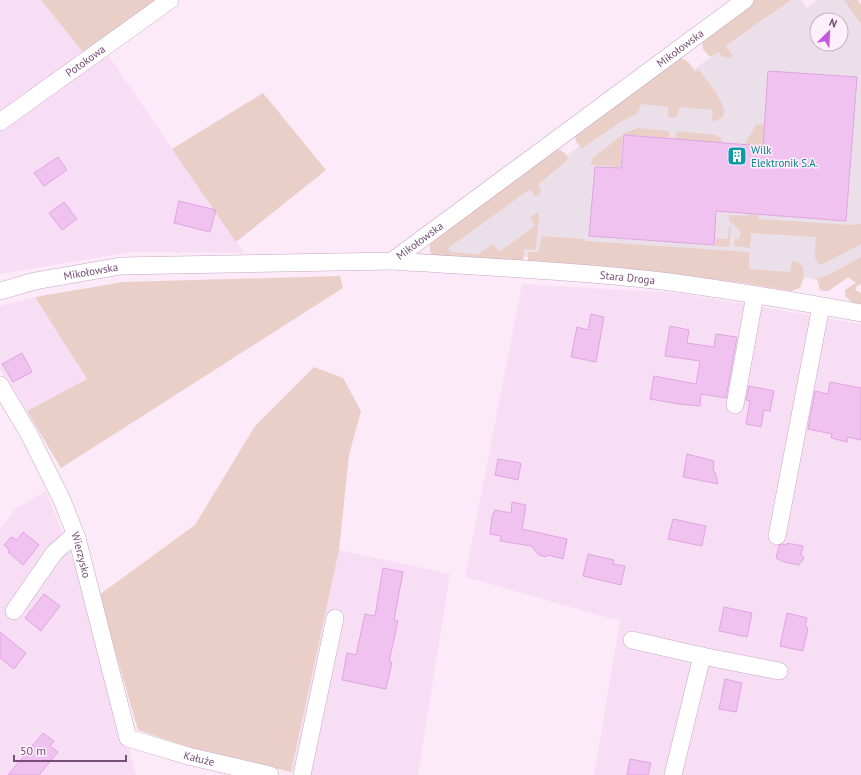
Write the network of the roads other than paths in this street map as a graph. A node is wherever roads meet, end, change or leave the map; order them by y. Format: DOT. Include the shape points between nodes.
graph roads {
  1 [pos="170,0"];
  2 [pos="745,0"];
  3 [pos="0,122"];
  4 [pos="392,261"];
  5 [pos="0,291"];
  6 [pos="755,295"];
  7 [pos="821,306"];
  8 [pos="861,313"];
  9 [pos="0,385"];
  10 [pos="735,405"];
  11 [pos="777,536"];
  12 [pos="77,538"];
  13 [pos="14,611"];
  14 [pos="335,618"];
  15 [pos="632,640"];
  16 [pos="702,656"];
  17 [pos="779,671"];
  18 [pos="128,738"];
  19 [pos="270,775"];
  20 [pos="302,775"];
  21 [pos="674,775"];
  1 -- 3 [label="street, Potokowa"];
  2 -- 4 [label="street, Mikołowska"];
  4 -- 5 [label="street, Mikołowska" via="121,266 35,281"];
  4 -- 6 [label="street, Stara Droga" via="585,274 669,282"];
  6 -- 7 [label="street, Stara Droga"];
  6 -- 10 [label="street"];
  7 -- 8 [label="street, Stara Droga"];
  7 -- 11 [label="street"];
  9 -- 12 [label="street, Wierzysko" via="29,434 62,500"];
  12 -- 13 [label="street" via="71,538 54,553"];
  12 -- 18 [label="street, Wierzysko"];
  14 -- 20 [label="street"];
  15 -- 16 [label="street"];
  16 -- 17 [label="street"];
  16 -- 21 [label="street"];
  18 -- 19 [label="street, Kałuże" via="188,756"];
}
